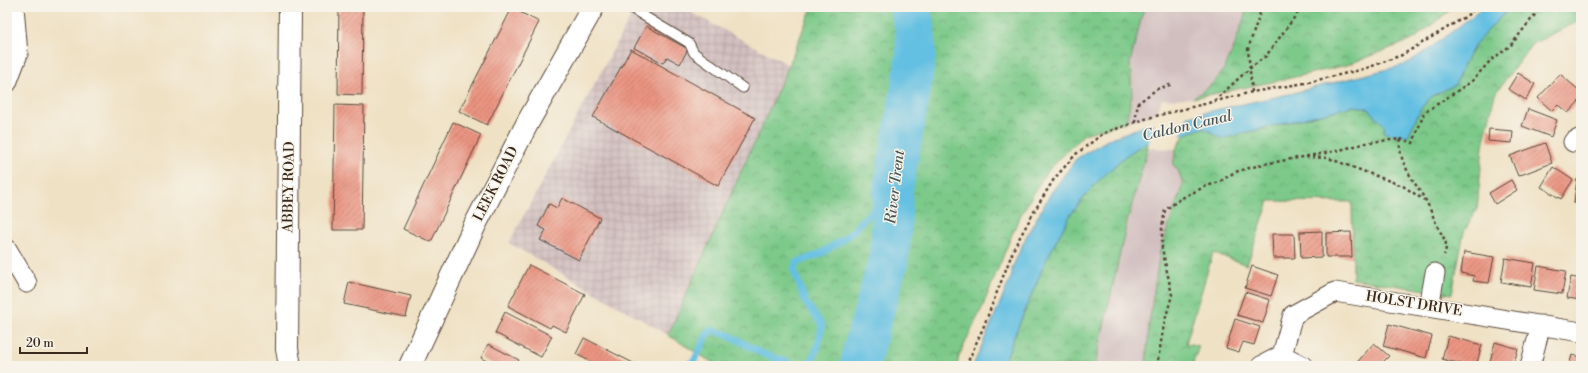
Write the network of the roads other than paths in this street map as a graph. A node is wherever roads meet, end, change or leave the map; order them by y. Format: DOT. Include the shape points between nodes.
graph roads {
  1 [pos="14,7"];
  2 [pos="290,7"];
  3 [pos="593,7"];
  4 [pos="629,7"];
  5 [pos="7,83"];
  6 [pos="743,88"];
  7 [pos="7,249"];
  8 [pos="1435,273"];
  9 [pos="27,283"];
  10 [pos="1429,307"];
  11 [pos="1541,325"];
  12 [pos="1581,332"];
  13 [pos="1282,354"];
  14 [pos="290,366"];
  15 [pos="410,366"];
  16 [pos="1262,366"];
  17 [pos="1303,366"];
  18 [pos="1530,366"];
  1 -- 5 [label="street" via="18,54"];
  2 -- 14 [label="main road, ABBEY ROAD" via="287,349"];
  3 -- 15 [label="main road, LEEK ROAD" via="528,122 479,218"];
  4 -- 6 [label="lane" via="689,43 694,53"];
  7 -- 9 [label="street"];
  8 -- 10 [label="street"];
  10 -- 11 [label="street, HOLST DRIVE"];
  10 -- 13 [label="street, HOLST DRIVE" via="1335,292 1293,315"];
  11 -- 12 [label="street, HOLST DRIVE"];
  11 -- 18 [label="street"];
  13 -- 16 [label="street"];
  13 -- 17 [label="street"];
}
